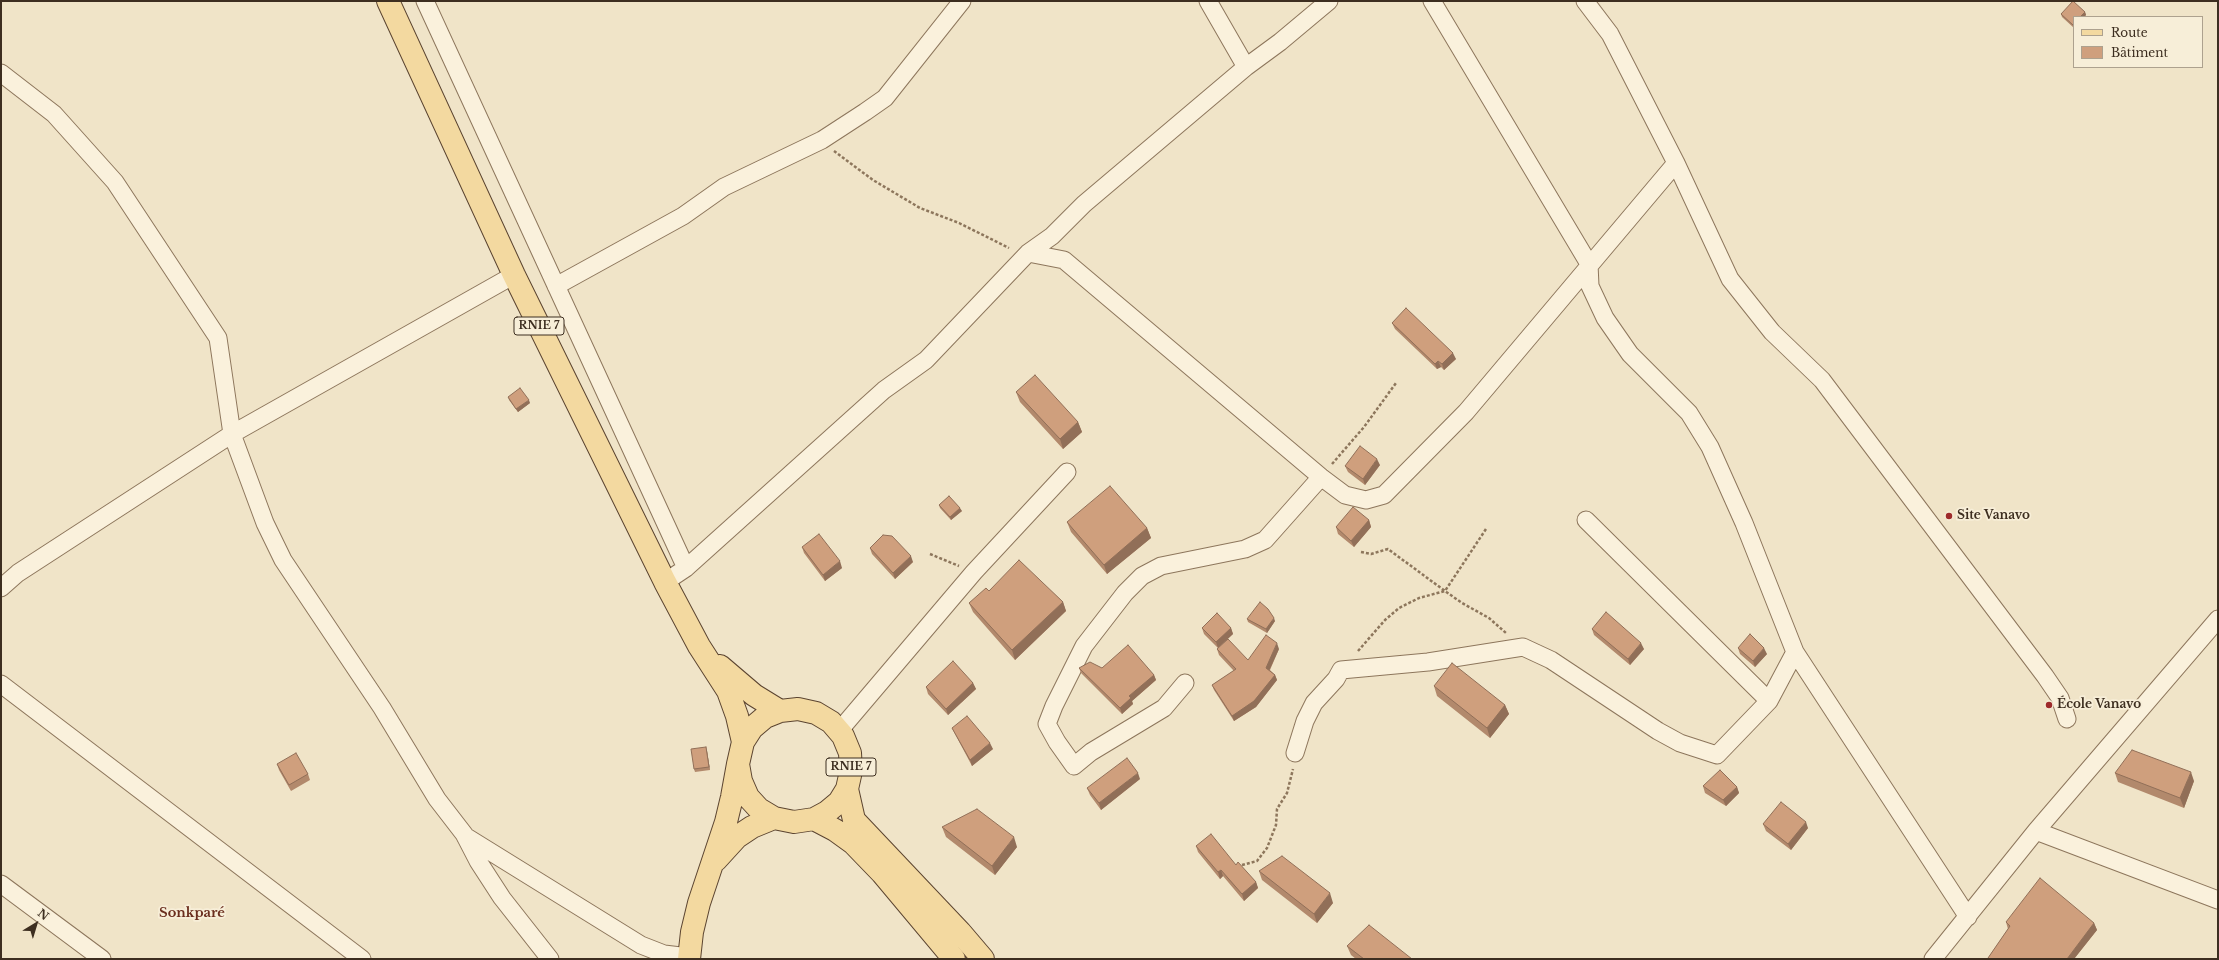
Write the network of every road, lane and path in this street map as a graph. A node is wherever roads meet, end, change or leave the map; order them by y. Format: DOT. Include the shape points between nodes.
graph roads {
  1 [pos="388,1"];
  2 [pos="425,1"];
  3 [pos="962,1"];
  4 [pos="1208,1"];
  5 [pos="1328,1"];
  6 [pos="1432,1"];
  7 [pos="1585,1"];
  8 [pos="1246,67"];
  9 [pos="1,73"];
  10 [pos="822,140"];
  11 [pos="1676,162"];
  12 [pos="1028,253"];
  13 [pos="1589,264"];
  14 [pos="514,275"];
  15 [pos="556,286"];
  16 [pos="1396,383"];
  17 [pos="232,434"];
  18 [pos="1067,472"];
  19 [pos="1321,478"];
  20 [pos="1586,520"];
  21 [pos="1486,529"];
  22 [pos="1361,552"];
  23 [pos="930,554"];
  24 [pos="686,568"];
  25 [pos="974,572"];
  26 [pos="665,582"];
  27 [pos="1,588"];
  28 [pos="1445,591"];
  29 [pos="2218,619"];
  30 [pos="699,646"];
  31 [pos="1523,647"];
  32 [pos="1795,652"];
  33 [pos="1341,670"];
  34 [pos="1,684"];
  35 [pos="1185,684"];
  36 [pos="1769,701"];
  37 [pos="780,711"];
  38 [pos="2068,719"];
  39 [pos="839,731"];
  40 [pos="743,742"];
  41 [pos="1295,753"];
  42 [pos="738,764"];
  43 [pos="847,789"];
  44 [pos="774,818"];
  45 [pos="814,819"];
  46 [pos="2036,831"];
  47 [pos="464,834"];
  48 [pos="1242,865"];
  49 [pos="709,869"];
  50 [pos="1,884"];
  51 [pos="2218,900"];
  52 [pos="1968,917"];
  53 [pos="1940,956"];
  54 [pos="689,958"];
  55 [pos="102,959"];
  56 [pos="362,959"];
  57 [pos="550,959"];
  58 [pos="954,959"];
  59 [pos="984,959"];
  1 -- 14 [label="main road, RNIE 7"];
  2 -- 15 [label="street"];
  3 -- 10 [label="street" via="885,98"];
  4 -- 8 [label="street"];
  5 -- 8 [label="street"];
  6 -- 13 [label="street"];
  7 -- 11 [label="street" via="1610,34"];
  8 -- 12 [label="street" via="1084,204 1052,236"];
  9 -- 17 [label="street" via="54,114 115,182 218,338"];
  10 -- 12 [label="path" via="873,180 920,208 959,222 1012,250"];
  10 -- 15 [label="street" via="724,187 683,216"];
  11 -- 13 [label="street"];
  11 -- 38 [label="street" via="1730,279 1772,332 1822,380 2040,670 2060,698"];
  12 -- 19 [label="street" via="1064,260"];
  12 -- 24 [label="street" via="926,360 884,390"];
  13 -- 19 [label="street" via="1466,412 1384,496 1366,500 1346,495"];
  13 -- 32 [label="street" via="1590,286 1605,318 1630,354 1689,413 1710,447 1744,523"];
  14 -- 17 [label="street"];
  14 -- 26 [label="main road, RNIE 7"];
  15 -- 24 [label="street"];
  16 -- 19 [label="path" via="1364,427"];
  17 -- 27 [label="street" via="18,573"];
  17 -- 47 [label="street" via="265,523 283,560 382,708 437,799"];
  18 -- 25 [label="street"];
  19 -- 35 [label="street" via="1265,540 1245,549 1161,566 1142,576 1125,592 1084,646 1047,724 1074,766 1091,752 1164,708"];
  20 -- 36 [label="street"];
  21 -- 28 [label="path"];
  22 -- 28 [label="path" via="1371,554 1388,549"];
  23 -- 25 [label="path"];
  24 -- 26 [label="street"];
  25 -- 39 [label="street"];
  26 -- 30 [label="main road, RNIE 7"];
  28 -- 31 [label="path" via="1462,604 1489,618"];
  28 -- 33 [label="path" via="1419,598 1399,608 1385,620"];
  29 -- 46 [label="street"];
  30 -- 37 [label="main road, RNIE 7" via="754,696"];
  30 -- 40 [label="main road, RNIE 7" via="728,691"];
  31 -- 33 [label="street" via="1428,662"];
  31 -- 36 [label="street" via="1551,660 1658,731 1680,743 1718,755"];
  32 -- 36 [label="street"];
  32 -- 52 [label="street"];
  33 -- 41 [label="street" via="1314,702"];
  34 -- 56 [label="street"];
  37 -- 39 [label="main road, RNIE 7" via="798,709 816,713 831,722"];
  37 -- 40 [label="main road, RNIE 7" via="752,728"];
  39 -- 43 [label="main road, RNIE 7" via="850,753 851,771"];
  40 -- 42 [label="main road, RNIE 7"];
  41 -- 48 [label="path" via="1292,776 1287,793 1277,809 1276,825 1268,848 1257,861"];
  42 -- 44 [label="main road, RNIE 7" via="741,781 748,796 759,809"];
  42 -- 49 [label="main road" via="726,822"];
  43 -- 45 [label="main road, RNIE 7" via="839,802"];
  43 -- 59 [label="main road, RNIE 7 / RNIE 7" via="854,820"];
  44 -- 45 [label="main road, RNIE 7" via="794,822"];
  44 -- 49 [label="main road" via="752,827 737,837"];
  45 -- 58 [label="main road" via="853,843 882,873"];
  46 -- 51 [label="street"];
  46 -- 52 [label="street"];
  47 -- 54 [label="street" via="641,945 664,954"];
  47 -- 57 [label="street" via="502,898"];
  49 -- 54 [label="main road" via="692,932"];
  50 -- 55 [label="street"];
  52 -- 53 [label="street"];
}
